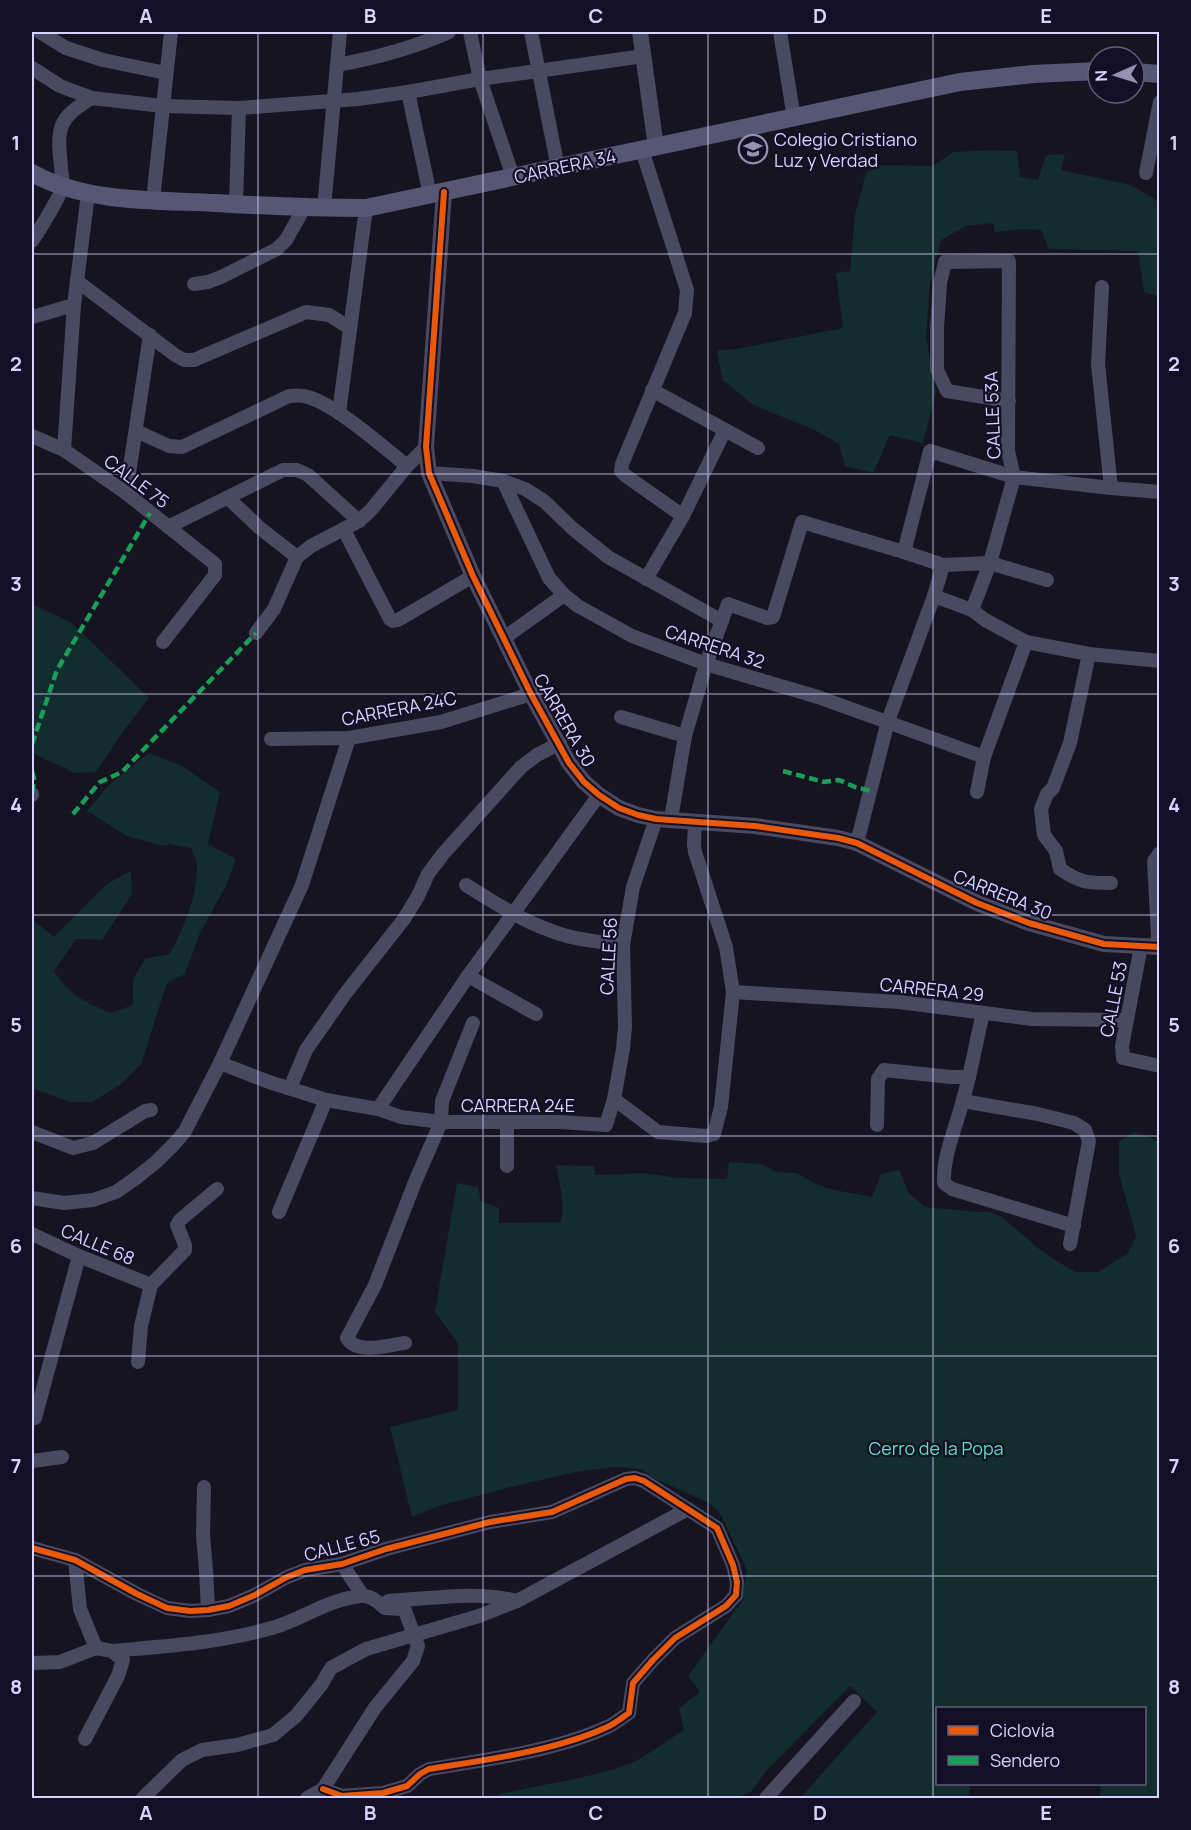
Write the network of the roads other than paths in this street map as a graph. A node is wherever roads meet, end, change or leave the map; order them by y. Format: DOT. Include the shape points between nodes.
graph roads {
  1 [pos="40,32"];
  2 [pos="171,32"];
  3 [pos="340,32"];
  4 [pos="449,32"];
  5 [pos="470,32"];
  6 [pos="531,32"];
  7 [pos="640,32"];
  8 [pos="780,32"];
  9 [pos="644,56"];
  10 [pos="337,65"];
  11 [pos="32,68"];
  12 [pos="539,71"];
  13 [pos="1086,72"];
  14 [pos="166,73"];
  15 [pos="480,79"];
  16 [pos="408,92"];
  17 [pos="92,98"];
  18 [pos="334,101"];
  19 [pos="1160,102"];
  20 [pos="163,106"];
  21 [pos="239,108"];
  22 [pos="794,118"];
  23 [pos="649,148"];
  24 [pos="558,168"];
  25 [pos="32,173"];
  26 [pos="1146,173"];
  27 [pos="513,177"];
  28 [pos="63,187"];
  29 [pos="88,194"];
  30 [pos="437,194"];
  31 [pos="153,200"];
  32 [pos="236,204"];
  33 [pos="304,208"];
  34 [pos="324,208"];
  35 [pos="366,208"];
  36 [pos="32,241"];
  37 [pos="77,281"];
  38 [pos="195,284"];
  39 [pos="1102,287"];
  40 [pos="74,305"];
  41 [pos="32,316"];
  42 [pos="350,328"];
  43 [pos="150,335"];
  44 [pos="652,390"];
  45 [pos="1009,400"];
  46 [pos="339,413"];
  47 [pos="725,430"];
  48 [pos="136,431"];
  49 [pos="32,436"];
  50 [pos="426,447"];
  51 [pos="758,448"];
  52 [pos="64,450"];
  53 [pos="407,466"];
  54 [pos="429,473"];
  55 [pos="1014,477"];
  56 [pos="503,481"];
  57 [pos="1111,489"];
  58 [pos="126,492"];
  59 [pos="1160,492"];
  60 [pos="228,498"];
  61 [pos="683,516"];
  62 [pos="359,521"];
  63 [pos="168,527"];
  64 [pos="344,530"];
  65 [pos="904,552"];
  66 [pos="297,557"];
  67 [pos="990,563"];
  68 [pos="944,566"];
  69 [pos="473,576"];
  70 [pos="646,579"];
  71 [pos="1047,580"];
  72 [pos="564,595"];
  73 [pos="934,596"];
  74 [pos="972,610"];
  75 [pos="722,621"];
  76 [pos="256,633"];
  77 [pos="504,638"];
  78 [pos="163,642"];
  79 [pos="1026,642"];
  80 [pos="1089,654"];
  81 [pos="1160,662"];
  82 [pos="706,664"];
  83 [pos="531,694"];
  84 [pos="621,717"];
  85 [pos="888,721"];
  86 [pos="685,736"];
  87 [pos="349,738"];
  88 [pos="271,739"];
  89 [pos="560,743"];
  90 [pos="984,757"];
  91 [pos="977,792"];
  92 [pos="599,795"];
  93 [pos="664,819"];
  94 [pos="695,822"];
  95 [pos="857,843"];
  96 [pos="1160,853"];
  97 [pos="1112,883"];
  98 [pos="466,885"];
  99 [pos="513,914"];
  100 [pos="623,945"];
  101 [pos="1152,947"];
  102 [pos="468,976"];
  103 [pos="733,992"];
  104 [pos="983,1012"];
  105 [pos="536,1014"];
  106 [pos="1126,1020"];
  107 [pos="473,1023"];
  108 [pos="220,1063"];
  109 [pos="1160,1066"];
  110 [pos="969,1077"];
  111 [pos="290,1088"];
  112 [pos="614,1099"];
  113 [pos="326,1100"];
  114 [pos="963,1101"];
  115 [pos="378,1109"];
  116 [pos="151,1110"];
  117 [pos="441,1122"];
  118 [pos="507,1123"];
  119 [pos="877,1125"];
  120 [pos="32,1132"];
  121 [pos="507,1166"];
  122 [pos="217,1190"];
  123 [pos="32,1198"];
  124 [pos="279,1212"];
  125 [pos="1074,1226"];
  126 [pos="32,1234"];
  127 [pos="1070,1244"];
  128 [pos="79,1256"];
  129 [pos="151,1285"];
  130 [pos="405,1343"];
  131 [pos="138,1362"];
  132 [pos="35,1418"];
  133 [pos="62,1457"];
  134 [pos="32,1461"];
  135 [pos="204,1486"];
  136 [pos="688,1509"];
  137 [pos="32,1548"];
  138 [pos="75,1560"];
  139 [pos="342,1564"];
  140 [pos="363,1596"];
  141 [pos="517,1601"];
  142 [pos="379,1602"];
  143 [pos="208,1610"];
  144 [pos="413,1634"];
  145 [pos="96,1648"];
  146 [pos="112,1651"];
  147 [pos="32,1663"];
  148 [pos="854,1701"];
  149 [pos="85,1739"];
  150 [pos="323,1789"];
  151 [pos="143,1798"];
  152 [pos="307,1798"];
  153 [pos="766,1798"];
  1 -- 14 [label="street" via="66,48"];
  2 -- 14 [label="street"];
  3 -- 10 [label="street"];
  4 -- 10 [label="street" via="371,59"];
  5 -- 15 [label="street"];
  6 -- 12 [label="street"];
  7 -- 9 [label="street"];
  8 -- 22 [label="street"];
  9 -- 12 [label="street"];
  9 -- 23 [label="street"];
  10 -- 18 [label="street"];
  11 -- 17 [label="street" via="60,86"];
  12 -- 15 [label="street"];
  12 -- 24 [label="street"];
  13 -- 22 [label="main road, CARRERA 34" via="960,82"];
  14 -- 20 [label="street"];
  15 -- 16 [label="street"];
  15 -- 27 [label="street"];
  16 -- 18 [label="street"];
  16 -- 30 [label="street"];
  17 -- 20 [label="street"];
  17 -- 28 [label="street" via="77,107 60,127"];
  18 -- 21 [label="street"];
  18 -- 34 [label="street"];
  19 -- 26 [label="street"];
  20 -- 21 [label="street"];
  20 -- 31 [label="street"];
  21 -- 32 [label="street"];
  22 -- 23 [label="main road, CARRERA 34"];
  23 -- 24 [label="main road, CARRERA 34"];
  23 -- 44 [label="street" via="687,290 685,313"];
  24 -- 27 [label="main road, CARRERA 34"];
  25 -- 28 [label="main road, CARRERA 34"];
  27 -- 30 [label="main road, CARRERA 34"];
  28 -- 29 [label="main road, CARRERA 34"];
  28 -- 36 [label="street"];
  29 -- 31 [label="main road, CARRERA 34"];
  29 -- 37 [label="street"];
  30 -- 35 [label="main road, CARRERA 34"];
  30 -- 50 [label="street, CARRERA 30"];
  31 -- 32 [label="main road, CARRERA 34"];
  32 -- 33 [label="main road, CARRERA 34"];
  33 -- 34 [label="main road, CARRERA 34"];
  33 -- 38 [label="street" via="278,249 221,277"];
  34 -- 35 [label="main road, CARRERA 34"];
  35 -- 42 [label="street"];
  37 -- 40 [label="street"];
  37 -- 43 [label="street"];
  39 -- 57 [label="street" via="1098,364"];
  40 -- 41 [label="street"];
  40 -- 52 [label="street"];
  42 -- 43 [label="street" via="329,315 306,312 194,360 175,355"];
  42 -- 46 [label="street"];
  43 -- 48 [label="street"];
  44 -- 47 [label="street"];
  44 -- 61 [label="street" via="621,471"];
  45 -- 45 [label="street, CALLE 53A" via="1009,261 945,262 936,328 937,370 946,391"];
  45 -- 55 [label="street, CALLE 53A" via="1008,451"];
  46 -- 48 [label="street" via="314,399 289,396 182,447 169,446"];
  46 -- 53 [label="street"];
  47 -- 51 [label="street"];
  47 -- 61 [label="street"];
  48 -- 58 [label="street"];
  49 -- 52 [label="street, CALLE 75"];
  50 -- 53 [label="street"];
  50 -- 54 [label="street, CARRERA 30"];
  52 -- 58 [label="street, CALLE 75"];
  53 -- 62 [label="street"];
  54 -- 56 [label="street"];
  54 -- 69 [label="street, CARRERA 30"];
  55 -- 57 [label="street"];
  55 -- 65 [label="street" via="930,451"];
  55 -- 67 [label="street, CALLE 53A"];
  56 -- 70 [label="street" via="544,501 608,557"];
  56 -- 72 [label="street, CARRERA 32" via="549,578"];
  57 -- 59 [label="street"];
  58 -- 63 [label="street, CALLE 75"];
  60 -- 62 [label="street" via="283,470 297,471 308,475"];
  60 -- 63 [label="street"];
  60 -- 66 [label="street"];
  61 -- 70 [label="street"];
  62 -- 64 [label="street"];
  63 -- 78 [label="street, CALLE 75" via="215,564 215,574"];
  64 -- 66 [label="street"];
  64 -- 69 [label="street" via="393,621"];
  65 -- 68 [label="street"];
  65 -- 75 [label="street, CALLE 56" via="802,522 772,617 728,604"];
  66 -- 76 [label="street" via="274,609"];
  67 -- 68 [label="street"];
  67 -- 71 [label="street"];
  67 -- 74 [label="street, CALLE 53A"];
  68 -- 73 [label="street"];
  69 -- 77 [label="street, CARRERA 30"];
  70 -- 75 [label="street"];
  72 -- 77 [label="street"];
  72 -- 82 [label="street, CARRERA 32" via="632,636"];
  73 -- 74 [label="street"];
  73 -- 85 [label="street"];
  74 -- 79 [label="street"];
  75 -- 82 [label="street, CALLE 56"];
  77 -- 83 [label="street, CARRERA 30"];
  79 -- 80 [label="street"];
  79 -- 90 [label="street"];
  80 -- 81 [label="street"];
  80 -- 97 [label="street" via="1070,743 1041,809 1044,835 1056,851 1060,869 1087,883"];
  82 -- 85 [label="street, CARRERA 32"];
  82 -- 86 [label="street, CALLE 56"];
  83 -- 87 [label="street, CARRERA 24C" via="441,722"];
  83 -- 89 [label="street, CARRERA 30"];
  84 -- 86 [label="street"];
  85 -- 90 [label="street, CARRERA 32"];
  85 -- 95 [label="street"];
  86 -- 93 [label="street, CALLE 56"];
  87 -- 88 [label="street, CARRERA 24C"];
  87 -- 108 [label="street, CALLE 68" via="302,885"];
  89 -- 92 [label="street, CARRERA 30" via="569,763"];
  89 -- 111 [label="street" via="521,767 442,854 404,919 306,1050"];
  90 -- 91 [label="street"];
  92 -- 93 [label="street, CARRERA 30" via="619,808"];
  92 -- 99 [label="street"];
  93 -- 94 [label="street, CARRERA 30"];
  93 -- 100 [label="street, CALLE 56" via="633,887"];
  94 -- 95 [label="street, CARRERA 30" via="755,826"];
  94 -- 103 [label="street" via="695,852 726,947"];
  95 -- 101 [label="street, CARRERA 30" via="977,903 1029,923 1104,944"];
  96 -- 101 [label="street, CALLE 53" via="1154,861 1158,936"];
  98 -- 99 [label="street"];
  99 -- 100 [label="street" via="567,936"];
  99 -- 102 [label="street"];
  100 -- 112 [label="street, CALLE 56" via="625,1027"];
  101 -- 106 [label="street, CALLE 53"];
  102 -- 105 [label="street"];
  102 -- 115 [label="street"];
  103 -- 104 [label="street, CARRERA 29" via="899,1002"];
  103 -- 112 [label="street" via="721,1107 714,1134 658,1132"];
  104 -- 106 [label="street, CARRERA 29" via="1032,1019"];
  104 -- 110 [label="street"];
  106 -- 109 [label="street, CALLE 53" via="1123,1058"];
  107 -- 117 [label="street" via="442,1101"];
  108 -- 111 [label="street, CARRERA 24E"];
  108 -- 123 [label="street, CALLE 68" via="185,1131 136,1178 116,1192 93,1200 64,1203"];
  110 -- 114 [label="street"];
  110 -- 119 [label="street" via="884,1070 878,1079"];
  111 -- 113 [label="street, CARRERA 24E"];
  112 -- 118 [label="street, CARRERA 24E" via="606,1125"];
  113 -- 115 [label="street, CARRERA 24E"];
  113 -- 124 [label="street"];
  114 -- 125 [label="street" via="951,1138 944,1183 952,1189"];
  114 -- 125 [label="street" via="1038,1114 1074,1123 1085,1130 1089,1141"];
  115 -- 117 [label="street, CARRERA 24E" via="401,1118"];
  116 -- 120 [label="street" via="93,1143 73,1148"];
  117 -- 118 [label="street, CARRERA 24E"];
  117 -- 130 [label="street" via="375,1285 347,1338 359,1347"];
  118 -- 121 [label="street"];
  122 -- 129 [label="street" via="180,1220 177,1225 185,1250"];
  125 -- 127 [label="street"];
  126 -- 128 [label="street, CALLE 68"];
  128 -- 129 [label="street, CALLE 68"];
  128 -- 132 [label="street"];
  129 -- 131 [label="street" via="141,1326"];
  133 -- 134 [label="street"];
  135 -- 143 [label="street" via="202,1535"];
  136 -- 139 [label="street, CALLE 65" via="644,1481 626,1479 552,1512 490,1522"];
  136 -- 141 [label="street"];
  136 -- 150 [label="street" via="717,1528 733,1565 736,1595 726,1606 675,1638 653,1660 633,1683 629,1713 607,1728 566,1742 429,1769 407,1786 382,1793 342,1796"];
  137 -- 138 [label="street, CALLE 65"];
  138 -- 143 [label="street, CALLE 65" via="167,1608"];
  138 -- 145 [label="street" via="80,1609"];
  139 -- 140 [label="street"];
  139 -- 143 [label="street, CALLE 65" via="305,1570 229,1606"];
  140 -- 142 [label="street"];
  140 -- 146 [label="street" via="327,1604 278,1626 226,1640"];
  141 -- 142 [label="street" via="478,1596"];
  141 -- 144 [label="street"];
  142 -- 144 [label="street" via="385,1608 405,1611"];
  144 -- 150 [label="street" via="418,1646 413,1661 374,1709"];
  144 -- 151 [label="street" via="366,1649 331,1668 296,1716 273,1735 202,1749 182,1760"];
  145 -- 146 [label="street"];
  145 -- 147 [label="street" via="60,1662"];
  146 -- 149 [label="street" via="123,1660"];
  148 -- 153 [label="street"];
  150 -- 152 [label="street"];
}
